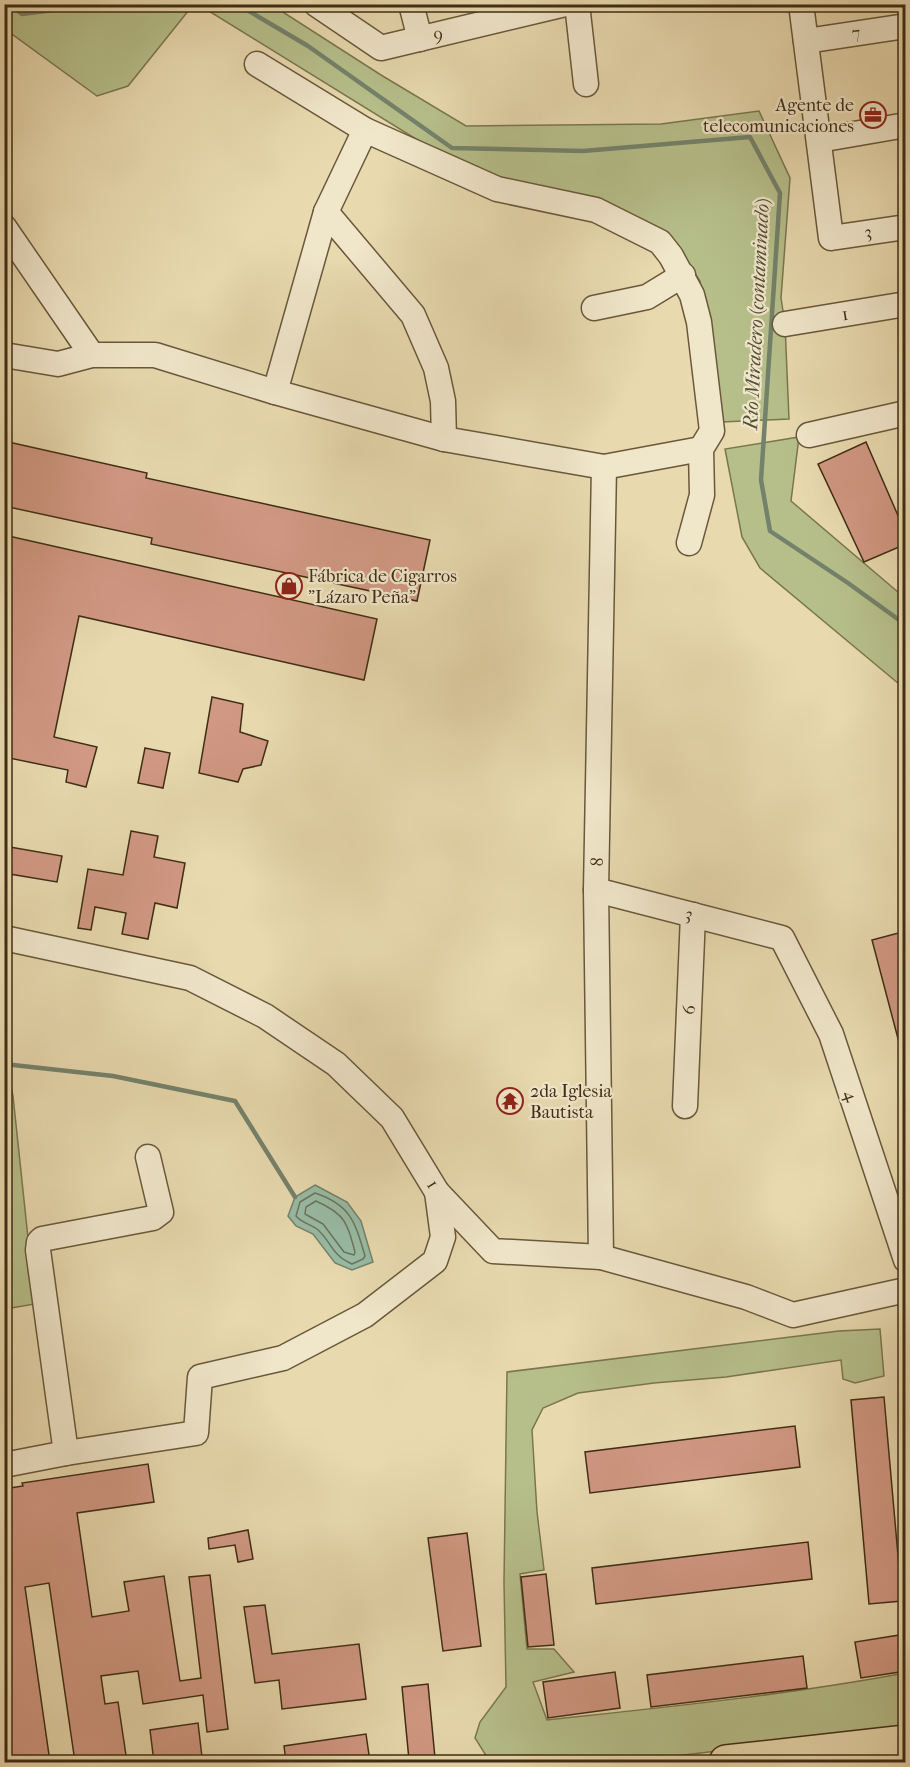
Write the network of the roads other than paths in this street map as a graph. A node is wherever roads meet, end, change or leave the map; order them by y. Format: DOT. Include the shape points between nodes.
graph roads {
  1 [pos="316,4"];
  2 [pos="411,4"];
  3 [pos="565,4"];
  4 [pos="577,4"];
  5 [pos="801,4"];
  6 [pos="906,26"];
  7 [pos="420,39"];
  8 [pos="806,41"];
  9 [pos="257,64"];
  10 [pos="586,84"];
  11 [pos="906,125"];
  12 [pos="365,130"];
  13 [pos="819,140"];
  14 [pos="326,212"];
  15 [pos="4,227"];
  16 [pos="906,227"];
  17 [pos="682,275"];
  18 [pos="906,304"];
  19 [pos="594,308"];
  20 [pos="785,324"];
  21 [pos="4,355"];
  22 [pos="92,355"];
  23 [pos="275,392"];
  24 [pos="906,413"];
  25 [pos="809,435"];
  26 [pos="444,439"];
  27 [pos="701,449"];
  28 [pos="604,467"];
  29 [pos="689,543"];
  30 [pos="596,890"];
  31 [pos="693,915"];
  32 [pos="782,938"];
  33 [pos="4,939"];
  34 [pos="685,1106"];
  35 [pos="148,1157"];
  36 [pos="437,1192"];
  37 [pos="601,1257"];
  38 [pos="906,1260"];
  39 [pos="906,1290"];
  40 [pos="66,1453"];
  41 [pos="4,1465"];
  42 [pos="906,1743"];
  43 [pos="726,1762"];
  1 -- 7 [label="street, 9" via="381,48"];
  2 -- 7 [label="street"];
  3 -- 7 [label="street, 9"];
  4 -- 10 [label="street"];
  5 -- 8 [label="street"];
  6 -- 8 [label="street, 7"];
  8 -- 13 [label="street"];
  9 -- 12 [label="street"];
  11 -- 13 [label="street"];
  12 -- 14 [label="street"];
  12 -- 17 [label="street" via="497,189 596,210 660,242"];
  13 -- 16 [label="street, 3" via="831,238"];
  14 -- 23 [label="street"];
  14 -- 26 [label="street" via="413,315 436,368 443,401"];
  15 -- 22 [label="street"];
  17 -- 19 [label="street" via="647,297"];
  17 -- 27 [label="street" via="699,322 712,431"];
  18 -- 20 [label="street, 1"];
  21 -- 22 [label="street" via="58,364"];
  22 -- 23 [label="street" via="155,355"];
  23 -- 26 [label="street"];
  24 -- 25 [label="street"];
  26 -- 28 [label="street"];
  27 -- 28 [label="street"];
  27 -- 29 [label="street" via="702,495"];
  28 -- 30 [label="street, 8"];
  30 -- 31 [label="street, 3"];
  30 -- 37 [label="street, 8"];
  31 -- 32 [label="street, 3"];
  31 -- 34 [label="street, 6"];
  32 -- 38 [label="street, 4" via="831,1034"];
  33 -- 36 [label="street, 1" via="190,978 265,1016 336,1064 392,1118"];
  35 -- 40 [label="street" via="158,1215 39,1242"];
  36 -- 37 [label="street, 1" via="493,1251"];
  36 -- 40 [label="street" via="443,1236 435,1261 364,1315 283,1358 200,1377 196,1433"];
  37 -- 39 [label="street, 1" via="746,1297 793,1315"];
  40 -- 41 [label="street"];
  42 -- 43 [label="highway"];
}
